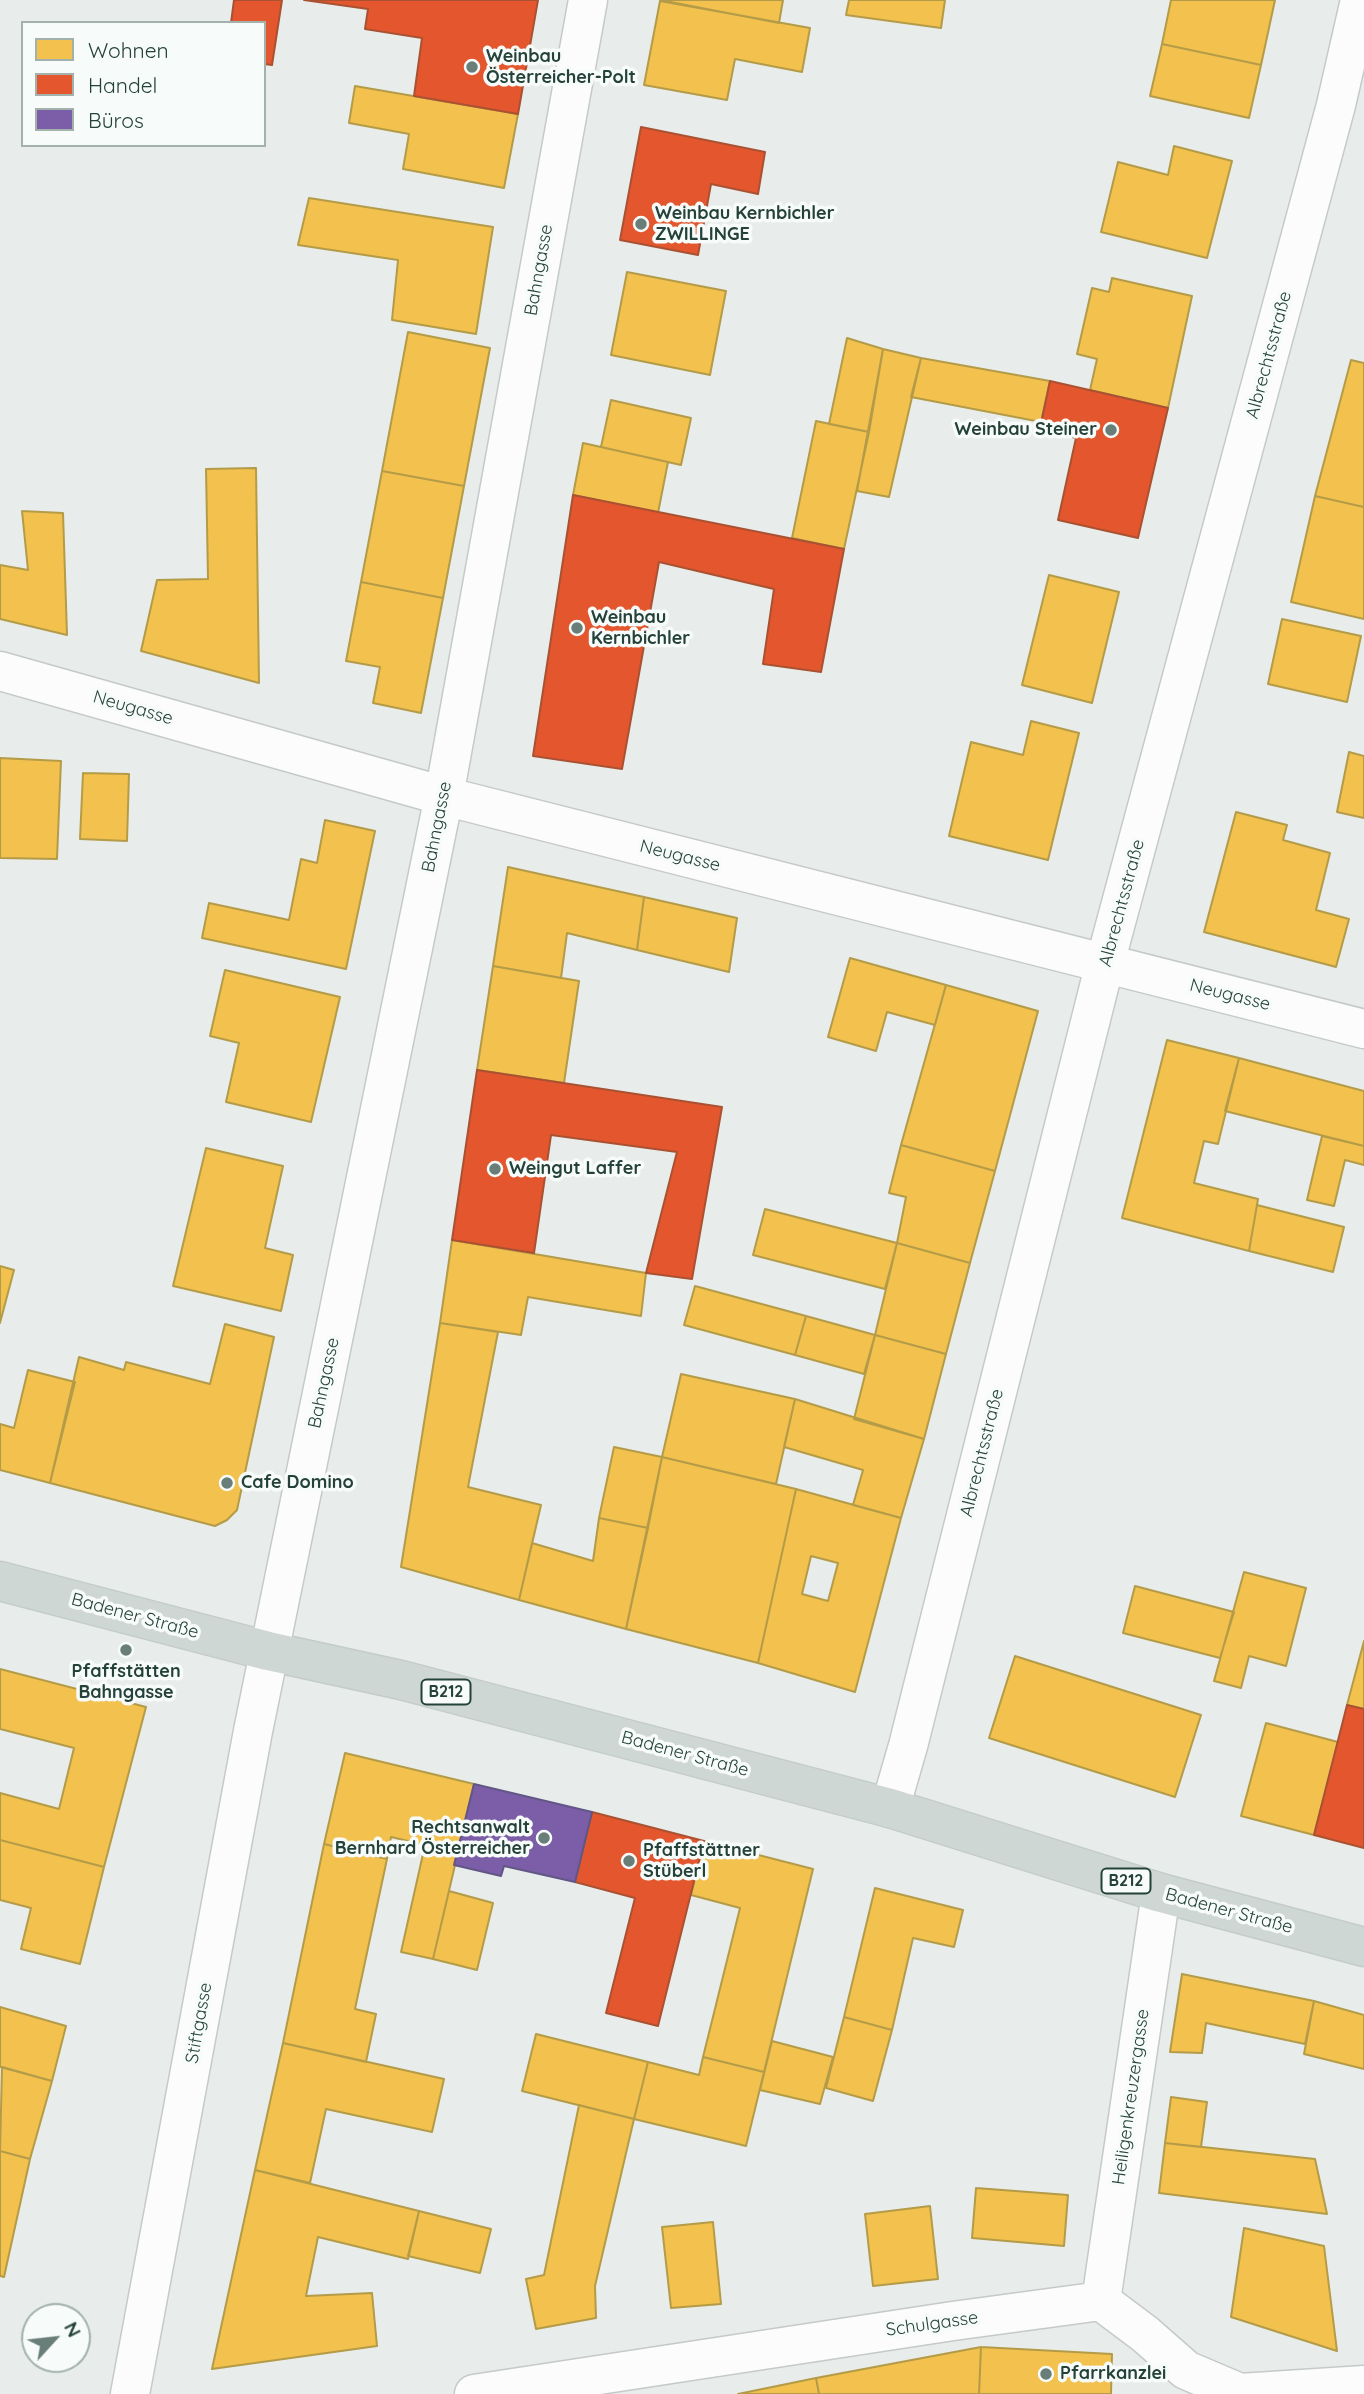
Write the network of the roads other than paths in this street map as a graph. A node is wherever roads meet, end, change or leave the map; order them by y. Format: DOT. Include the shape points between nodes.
graph roads {
  1 [pos="588,0"];
  2 [pos="1360,0"];
  3 [pos="0,671"];
  4 [pos="444,796"];
  5 [pos="1105,963"];
  6 [pos="1364,1029"];
  7 [pos="0,1581"];
  8 [pos="268,1651"];
  9 [pos="890,1808"];
  10 [pos="1161,1893"];
  11 [pos="1364,1947"];
  12 [pos="1101,2301"];
  13 [pos="1177,2382"];
  14 [pos="1364,2385"];
  15 [pos="130,2394"];
  16 [pos="474,2394"];
  1 -- 4 [label="street, Bahngasse"];
  2 -- 5 [label="street, Albrechtsstraße" via="1336,105"];
  3 -- 4 [label="street, Neugasse"];
  4 -- 5 [label="street, Neugasse"];
  4 -- 8 [label="street, Bahngasse"];
  5 -- 6 [label="street, Neugasse"];
  5 -- 9 [label="street, Albrechtsstraße"];
  7 -- 8 [label="main road, Badener Straße / B212"];
  8 -- 9 [label="main road, Badener Straße / B212" via="401,1680"];
  8 -- 15 [label="street, Stiftgasse"];
  9 -- 10 [label="main road, Badener Straße / B212"];
  10 -- 11 [label="main road, Badener Straße / B212"];
  10 -- 12 [label="street, Heiligenkreuzergasse"];
  12 -- 13 [label="street" via="1145,2334"];
  12 -- 16 [label="street, Schulgasse"];
  13 -- 14 [label="street" via="1240,2393"];
}
